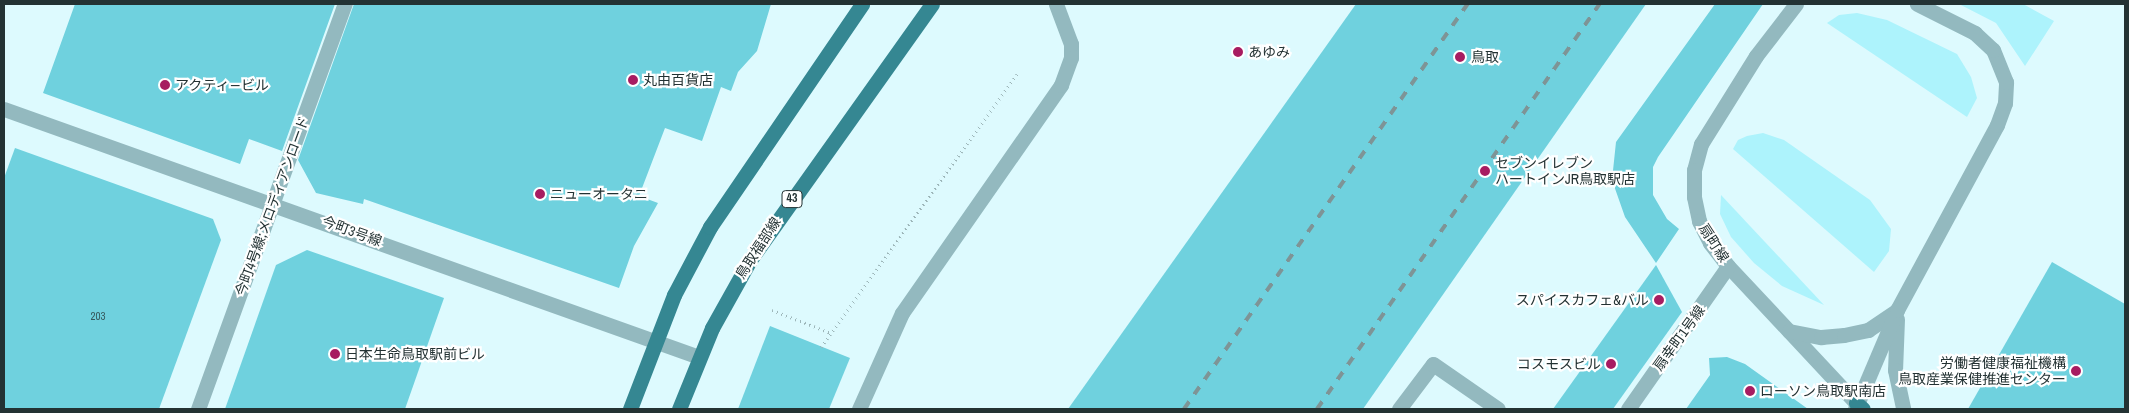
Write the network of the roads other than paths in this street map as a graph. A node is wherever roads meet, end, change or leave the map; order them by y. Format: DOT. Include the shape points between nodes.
graph roads {
  1 [pos="345,4"];
  2 [pos="862,4"];
  3 [pos="932,4"];
  4 [pos="1056,4"];
  5 [pos="1796,4"];
  6 [pos="1917,4"];
  7 [pos="4,109"];
  8 [pos="273,202"];
  9 [pos="1728,266"];
  10 [pos="1897,310"];
  11 [pos="1788,331"];
  12 [pos="654,341"];
  13 [pos="699,356"];
  14 [pos="1858,407"];
  15 [pos="198,409"];
  16 [pos="630,409"];
  17 [pos="679,409"];
  18 [pos="859,409"];
  19 [pos="1399,409"];
  20 [pos="1498,409"];
  21 [pos="1628,409"];
  22 [pos="1903,409"];
  1 -- 8 [label="street, 今町4号線;メロディアンロード"];
  2 -- 12 [label="main road" via="710,227"];
  3 -- 13 [label="main road, 鳥取福部線 / 43" via="750,260"];
  4 -- 18 [label="street" via="1071,44 1071,58 1061,85 902,312"];
  5 -- 9 [label="street, 扇町線" via="1778,23 1715,118 1699,152 1694,197 1699,221 1710,243"];
  6 -- 10 [label="street, 扇町線" via="1975,33 1993,50 2006,82 2005,103 1998,125"];
  7 -- 8 [label="street, 今町3号線"];
  8 -- 12 [label="street, 今町3号線"];
  8 -- 15 [label="street, 今町4号線;メロディアンロード"];
  9 -- 11 [label="street, 扇町線"];
  9 -- 21 [label="street, 扇幸町1号線"];
  10 -- 11 [label="street" via="1868,330 1844,335 1820,337"];
  10 -- 14 [label="street, 扇町線"];
  10 -- 22 [label="street" via="1895,370"];
  11 -- 14 [label="street, 扇町線"];
  12 -- 13 [label="street, 今町3号線"];
  12 -- 16 [label="main road"];
  13 -- 17 [label="main road, 鳥取福部線 / 43"];
  19 -- 20 [label="street" via="1433,364"];
}
